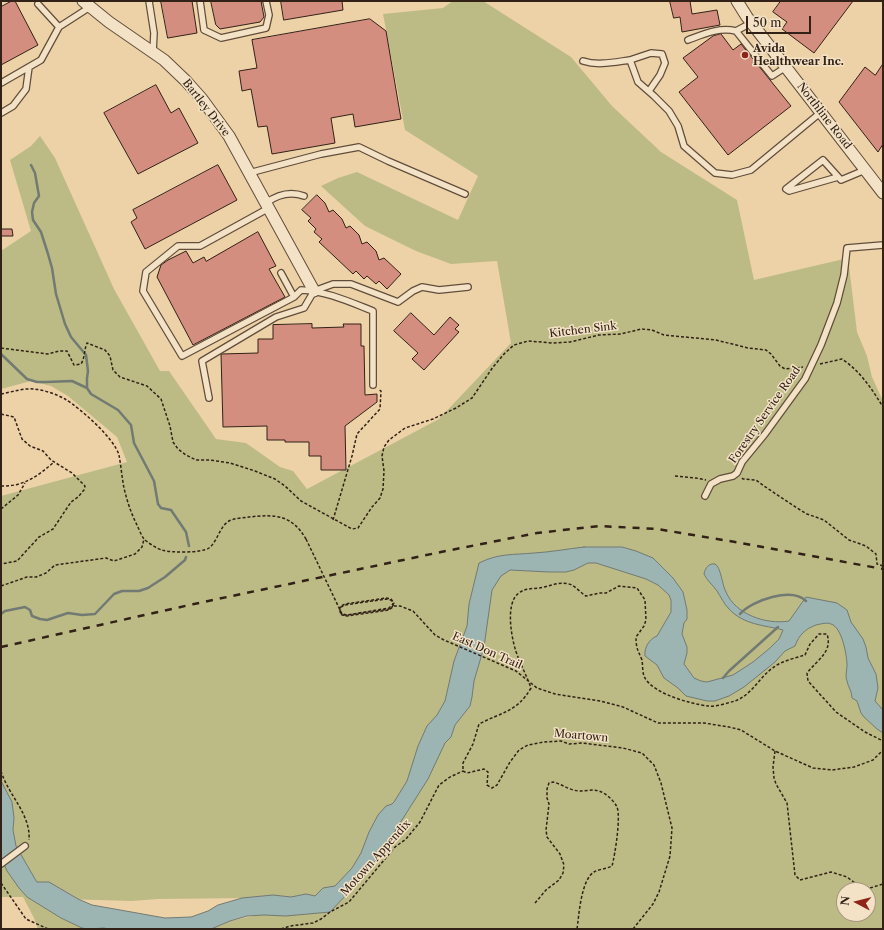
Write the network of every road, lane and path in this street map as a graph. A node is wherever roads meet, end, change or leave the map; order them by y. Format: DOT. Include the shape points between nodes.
graph roads {
  1 [pos="149,1"];
  2 [pos="200,1"];
  3 [pos="266,1"];
  4 [pos="737,1"];
  5 [pos="38,4"];
  6 [pos="86,4"];
  7 [pos="751,23"];
  8 [pos="59,27"];
  9 [pos="736,32"];
  10 [pos="688,40"];
  11 [pos="153,52"];
  12 [pos="630,60"];
  13 [pos="583,61"];
  14 [pos="29,67"];
  15 [pos="786,67"];
  16 [pos="1,83"];
  17 [pos="649,91"];
  18 [pos="1,113"];
  19 [pos="820,113"];
  20 [pos="865,170"];
  21 [pos="249,173"];
  22 [pos="838,177"];
  23 [pos="882,188"];
  24 [pos="465,194"];
  25 [pos="304,196"];
  26 [pos="267,206"];
  27 [pos="883,245"];
  28 [pos="281,273"];
  29 [pos="468,287"];
  30 [pos="314,291"];
  31 [pos="294,297"];
  32 [pos="1,348"];
  33 [pos="811,366"];
  34 [pos="373,385"];
  35 [pos="1,394"];
  36 [pos="209,398"];
  37 [pos="883,407"];
  38 [pos="1,414"];
  39 [pos="54,462"];
  40 [pos="739,471"];
  41 [pos="675,476"];
  42 [pos="714,482"];
  43 [pos="25,483"];
  44 [pos="1,486"];
  45 [pos="705,496"];
  46 [pos="1,509"];
  47 [pos="333,520"];
  48 [pos="144,539"];
  49 [pos="1,564"];
  50 [pos="883,566"];
  51 [pos="1,586"];
  52 [pos="528,680"];
  53 [pos="883,741"];
  54 [pos="883,750"];
  55 [pos="775,751"];
  56 [pos="1,771"];
  57 [pos="463,771"];
  58 [pos="26,846"];
  59 [pos="1,864"];
  60 [pos="1,883"];
  61 [pos="883,884"];
  62 [pos="535,903"];
  63 [pos="48,929"];
  64 [pos="281,929"];
  65 [pos="577,929"];
  66 [pos="633,929"];
  1 -- 11 [label="lane" via="154,34"];
  2 -- 3 [label="lane" via="204,30 221,38 266,28 269,15"];
  4 -- 7 [label="street, Northline Road"];
  5 -- 8 [label="lane"];
  6 -- 8 [label="lane"];
  6 -- 11 [label="street, Bartley Drive"];
  7 -- 9 [label="lane"];
  7 -- 15 [label="street, Northline Road"];
  8 -- 14 [label="lane" via="41,60"];
  9 -- 10 [label="lane" via="716,30"];
  9 -- 15 [label="lane" via="772,76"];
  11 -- 21 [label="street, Bartley Drive" via="186,81 206,104 229,136"];
  12 -- 13 [label="lane" via="590,63"];
  12 -- 17 [label="lane" via="638,82"];
  12 -- 17 [label="lane" via="650,53 662,54 665,63"];
  14 -- 16 [label="lane"];
  14 -- 18 [label="lane" via="26,89 13,106"];
  15 -- 19 [label="street, Northline Road"];
  17 -- 19 [label="lane" via="669,111 678,126 684,146 715,173 732,175 751,170"];
  19 -- 20 [label="street, Northline Road"];
  20 -- 22 [label="lane" via="841,180"];
  20 -- 23 [label="street, Northline Road"];
  21 -- 24 [label="lane" via="359,147"];
  21 -- 26 [label="street, Bartley Drive"];
  22 -- 22 [label="lane" via="823,160 786,189 789,191"];
  25 -- 26 [label="lane" via="295,193 282,194 272,198"];
  26 -- 30 [label="street, Bartley Drive"];
  26 -- 31 [label="lane" via="200,246 178,246 146,272 143,291 182,356"];
  27 -- 33 [label="lane, Forestry Service Road" via="847,248 837,303"];
  28 -- 31 [label="lane"];
  29 -- 30 [label="lane" via="438,290 422,287 398,302 350,284 333,284"];
  30 -- 31 [label="lane" via="301,290"];
  30 -- 34 [label="lane" via="373,311"];
  30 -- 36 [label="lane" via="304,308 276,317 202,361"];
  32 -- 47 [label="path" via="48,354 67,351 74,365 81,364 84,360 87,343 105,350 110,356 113,370 120,378 147,386 161,398 173,442 186,455 196,460 230,463 275,479 301,501"];
  33 -- 37 [label="path" via="842,360 859,373"];
  33 -- 40 [label="lane, Forestry Service Road" via="792,397 742,462"];
  33 -- 47 [label="path, Kitchen Sink" via="785,369 766,350 716,340 664,335 641,329 570,342 528,341 514,345 505,353 472,398 433,419 405,428 389,440 382,456 383,489 380,498 358,528 352,529"];
  34 -- 47 [label="path" via="381,391 380,409 357,434"];
  35 -- 48 [label="path" via="34,389 52,393 76,407 108,436 119,455 129,508"];
  38 -- 39 [label="path" via="14,417 22,439 30,446 43,451"];
  39 -- 43 [label="path"];
  39 -- 49 [label="path" via="72,473 85,486 84,490 71,502 53,529 39,537 17,561"];
  40 -- 42 [label="lane, Forestry Service Road" via="733,476"];
  40 -- 50 [label="path" via="743,479 756,480 807,514 824,520 849,540 866,546 876,554 877,564"];
  41 -- 42 [label="path"];
  42 -- 45 [label="lane"];
  43 -- 44 [label="path" via="12,487"];
  43 -- 46 [label="path" via="18,495"];
  48 -- 51 [label="path" via="136,554 114,561 106,558 56,565 36,577 26,577"];
  48 -- 52 [label="path, East Don Trail, bridge" via="161,550 196,551 209,549 222,527 235,519 270,515 286,519 293,522 306,539 336,602 339,608 342,614 388,608 391,607 392,605 394,603 391,599 386,598 345,604 341,606 339,610 342,615 389,609 392,607 393,603 391,600 345,605 341,607 340,611 342,615 347,616 389,610 394,606 400,606 413,611 435,635 516,671"];
  52 -- 53 [label="path" via="517,656 511,630 510,615 517,593 555,584 571,585 586,596 606,593 619,586 637,588 645,600 646,620 636,637 638,654 645,677 660,691 682,700 708,706 735,700 779,664 805,655 819,634 827,634 829,645 807,673 808,682 836,712"];
  52 -- 55 [label="path, East Don Trail" via="537,688 555,694 623,707 658,723 704,723 741,730"];
  52 -- 57 [label="path" via="531,688 522,701 506,713 479,724 473,744 463,763"];
  54 -- 55 [label="path, East Don Trail" via="865,764 832,770 813,768"];
  55 -- 61 [label="path" via="774,778 787,803 795,875 800,880 831,872 847,877 859,886 870,888"];
  56 -- 58 [label="path" via="27,821 30,832"];
  57 -- 64 [label="path, Motown Appendix" via="439,785 420,822 406,839 395,847 349,902 313,923"];
  57 -- 66 [label="path, Moartown" via="467,773 484,769 488,772 487,786 492,788 519,750 528,745 544,742 582,743 642,753 654,765 672,828 670,856 659,892"];
  58 -- 59 [label="lane"];
  60 -- 63 [label="path" via="26,919"];
  62 -- 65 [label="path" via="563,874 564,865 560,854 547,838 549,783 580,791 599,791 608,796 617,808 615,856 612,866 588,877"];
}
